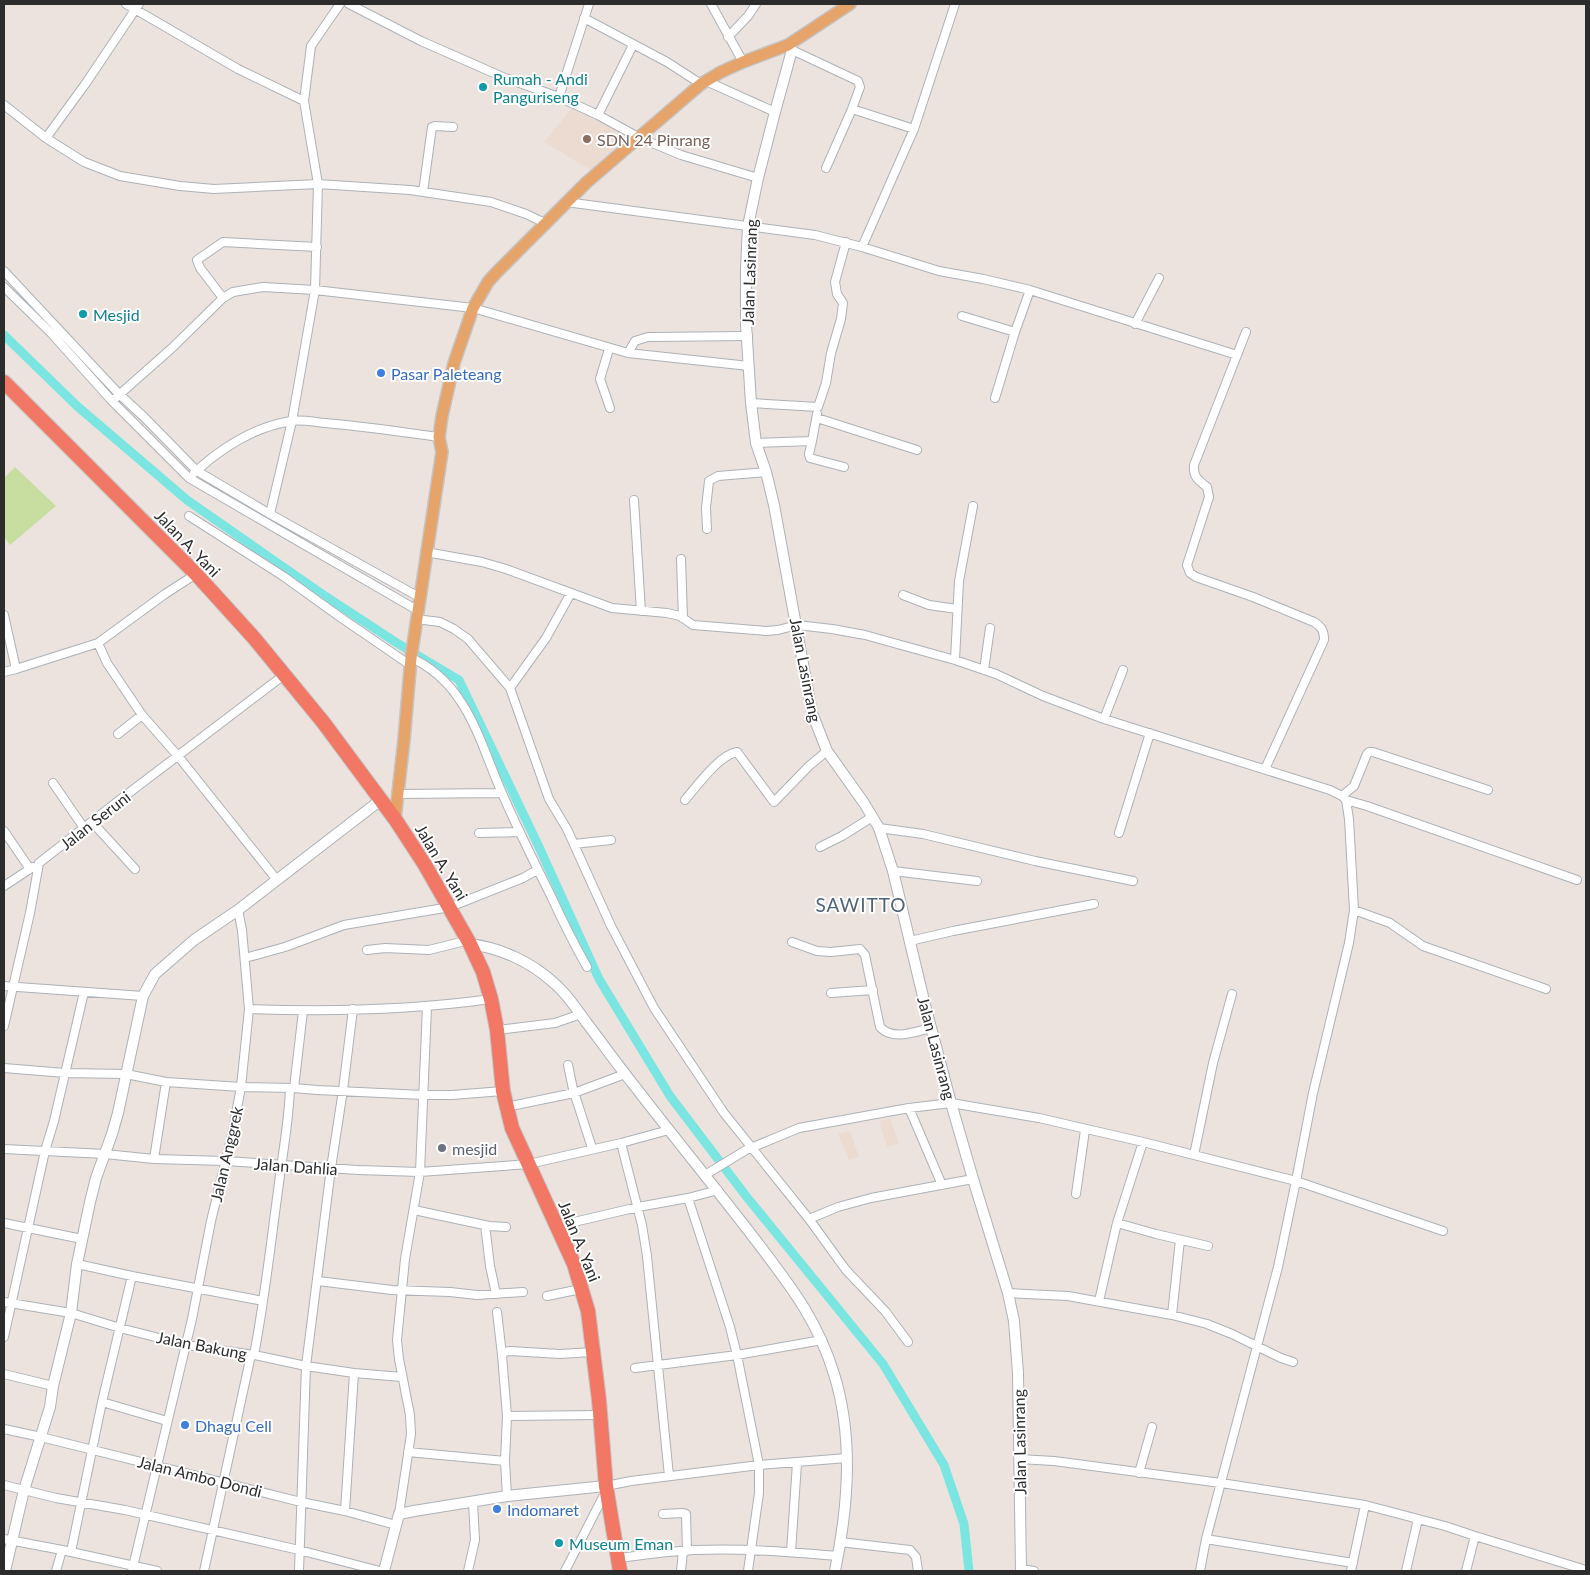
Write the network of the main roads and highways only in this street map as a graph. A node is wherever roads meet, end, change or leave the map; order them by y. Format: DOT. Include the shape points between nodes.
graph roads {
  1 [pos="850,4"];
  2 [pos="6,388"];
  3 [pos="395,819"];
  4 [pos="620,1565"];
  1 -- 3 [label="main road" via="790,48 743,62 704,82 566,202 491,278 472,308 454,363 442,416 439,437 442,452 410,659"];
  2 -- 3 [label="highway, Jalan A. Yani" via="196,574 254,638 323,722"];
  3 -- 4 [label="highway, Jalan A. Yani" via="450,907 483,972 497,1030 503,1091 512,1128 574,1264 588,1311 606,1489"];
}
